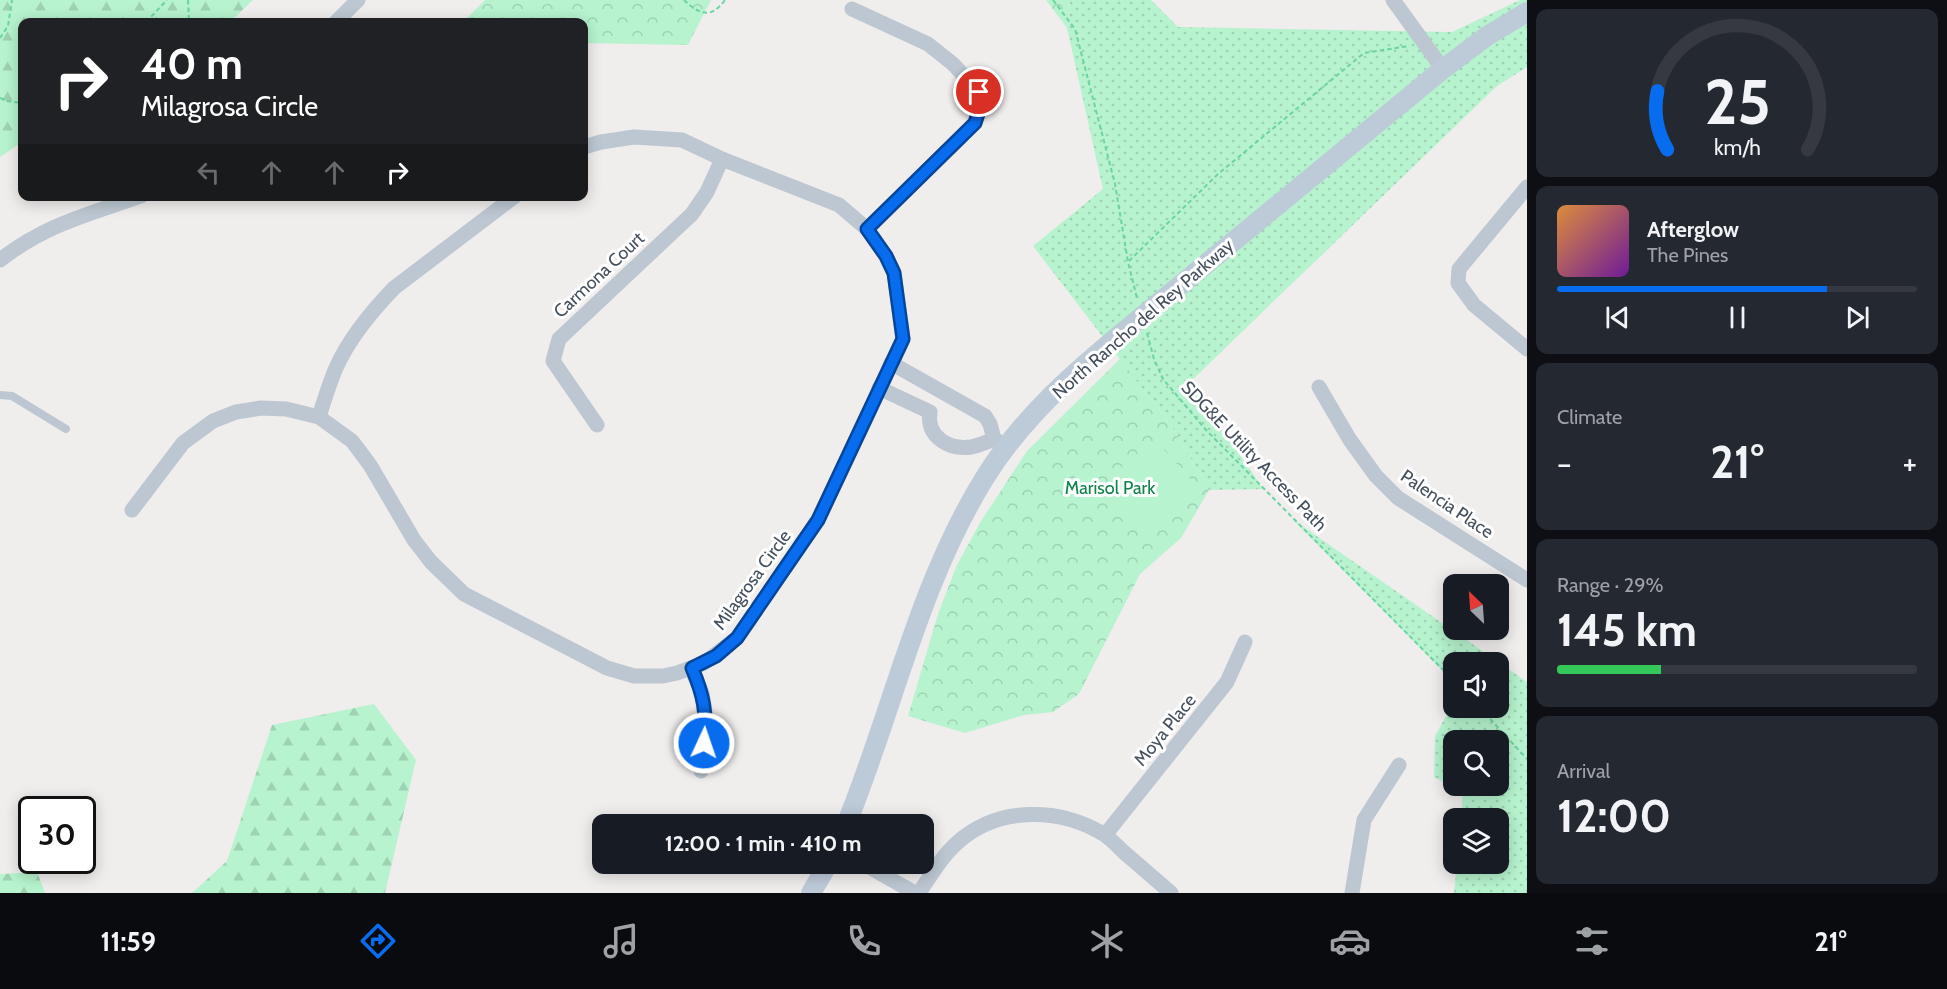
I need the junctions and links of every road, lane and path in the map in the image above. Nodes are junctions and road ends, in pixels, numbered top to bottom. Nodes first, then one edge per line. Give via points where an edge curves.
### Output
1 (12, 0) edge
2 (167, 0) edge
3 (188, 0) edge
4 (358, 0) edge
5 (684, 0) edge
6 (725, 0) edge
7 (1053, 0) edge
8 (1393, 0) edge
9 (852, 9) dead end
10 (1527, 12) edge
11 (150, 18) edge
12 (189, 18) edge
13 (340, 18) edge
14 (0, 38) edge
15 (1424, 44) junction
16 (1443, 69) junction
17 (0, 98) edge
18 (18, 103) edge
19 (588, 146) edge
20 (722, 159) junction
21 (1527, 187) edge
22 (126, 201) edge
23 (508, 201) edge
24 (867, 229) junction
25 (0, 260) edge
26 (1128, 262) junction
27 (1143, 316) junction
28 (1527, 349) edge
29 (891, 363) junction
30 (1319, 387) dead end
31 (879, 388) junction
32 (942, 390) junction
33 (0, 395) edge
34 (930, 412) junction
35 (319, 417) junction
36 (597, 425) dead end
37 (66, 429) dead end
38 (1001, 442) junction
39 (132, 510) dead end
40 (1527, 580) edge
41 (1245, 642) dead end
42 (692, 668) junction
43 (1443, 670) edge
44 (1489, 718) edge
45 (1527, 759) edge
46 (1399, 765) dead end
47 (701, 771) dead end
48 (851, 814) edge
49 (1105, 836) junction
50 (822, 874) edge
51 (882, 874) edge
52 (811, 893) edge
53 (917, 893) edge
54 (1171, 893) edge
55 (1352, 893) edge

1 - 14 path via 8,26
2 - 11 path
3 - 12 path
4 - 13 street
5 - 6 path via 695,11 706,14 719,9
7 - 26 path, SDG&E Utility Access Path via 1075,29 1115,184
8 - 15 street
9 - 24 street via 928,44 979,92 981,104 975,123
10 - 16 street, North Rancho del Rey Parkway via 1486,36
15 - 16 street
15 - 26 path via 1364,52 1218,174
16 - 27 street, North Rancho del Rey Parkway
17 - 18 path
19 - 20 street, Milagrosa Circle via 619,138 666,138 682,140
20 - 24 street, Milagrosa Circle via 839,205
20 - 36 street, Carmona Court via 708,192 692,214 559,339 553,361
21 - 28 street via 1459,269 1458,284 1474,305
22 - 25 street via 56,225
23 - 35 street via 394,288 380,303 336,368
24 - 29 street, Milagrosa Circle via 894,273 903,339
26 - 27 path, SDG&E Utility Access Path
27 - 38 street, North Rancho del Rey Parkway
27 - 43 path, SDG&E Utility Access Path via 1163,379 1176,395 1263,489
29 - 31 street, Milagrosa Circle
29 - 32 street
30 - 40 street, Palencia Place via 1350,440 1398,498
31 - 34 street
31 - 42 street, Milagrosa Circle via 818,520 742,633 716,656
32 - 34 street
32 - 38 street via 985,416
33 - 37 lane via 12,396
34 - 38 street via 931,430 951,446
35 - 39 street via 261,408 213,421 183,443
35 - 42 street, Milagrosa Circle via 352,441 414,540 465,594 626,675 663,676
38 - 48 street, North Rancho del Rey Parkway via 953,532 923,603
41 - 49 street, Moya Place via 1227,682
42 - 47 street via 702,693 706,719
44 - 45 path
46 - 55 street via 1364,820
49 - 53 street via 1052,815 1024,814 995,820 954,846
49 - 54 street
50 - 52 street
51 - 53 street

